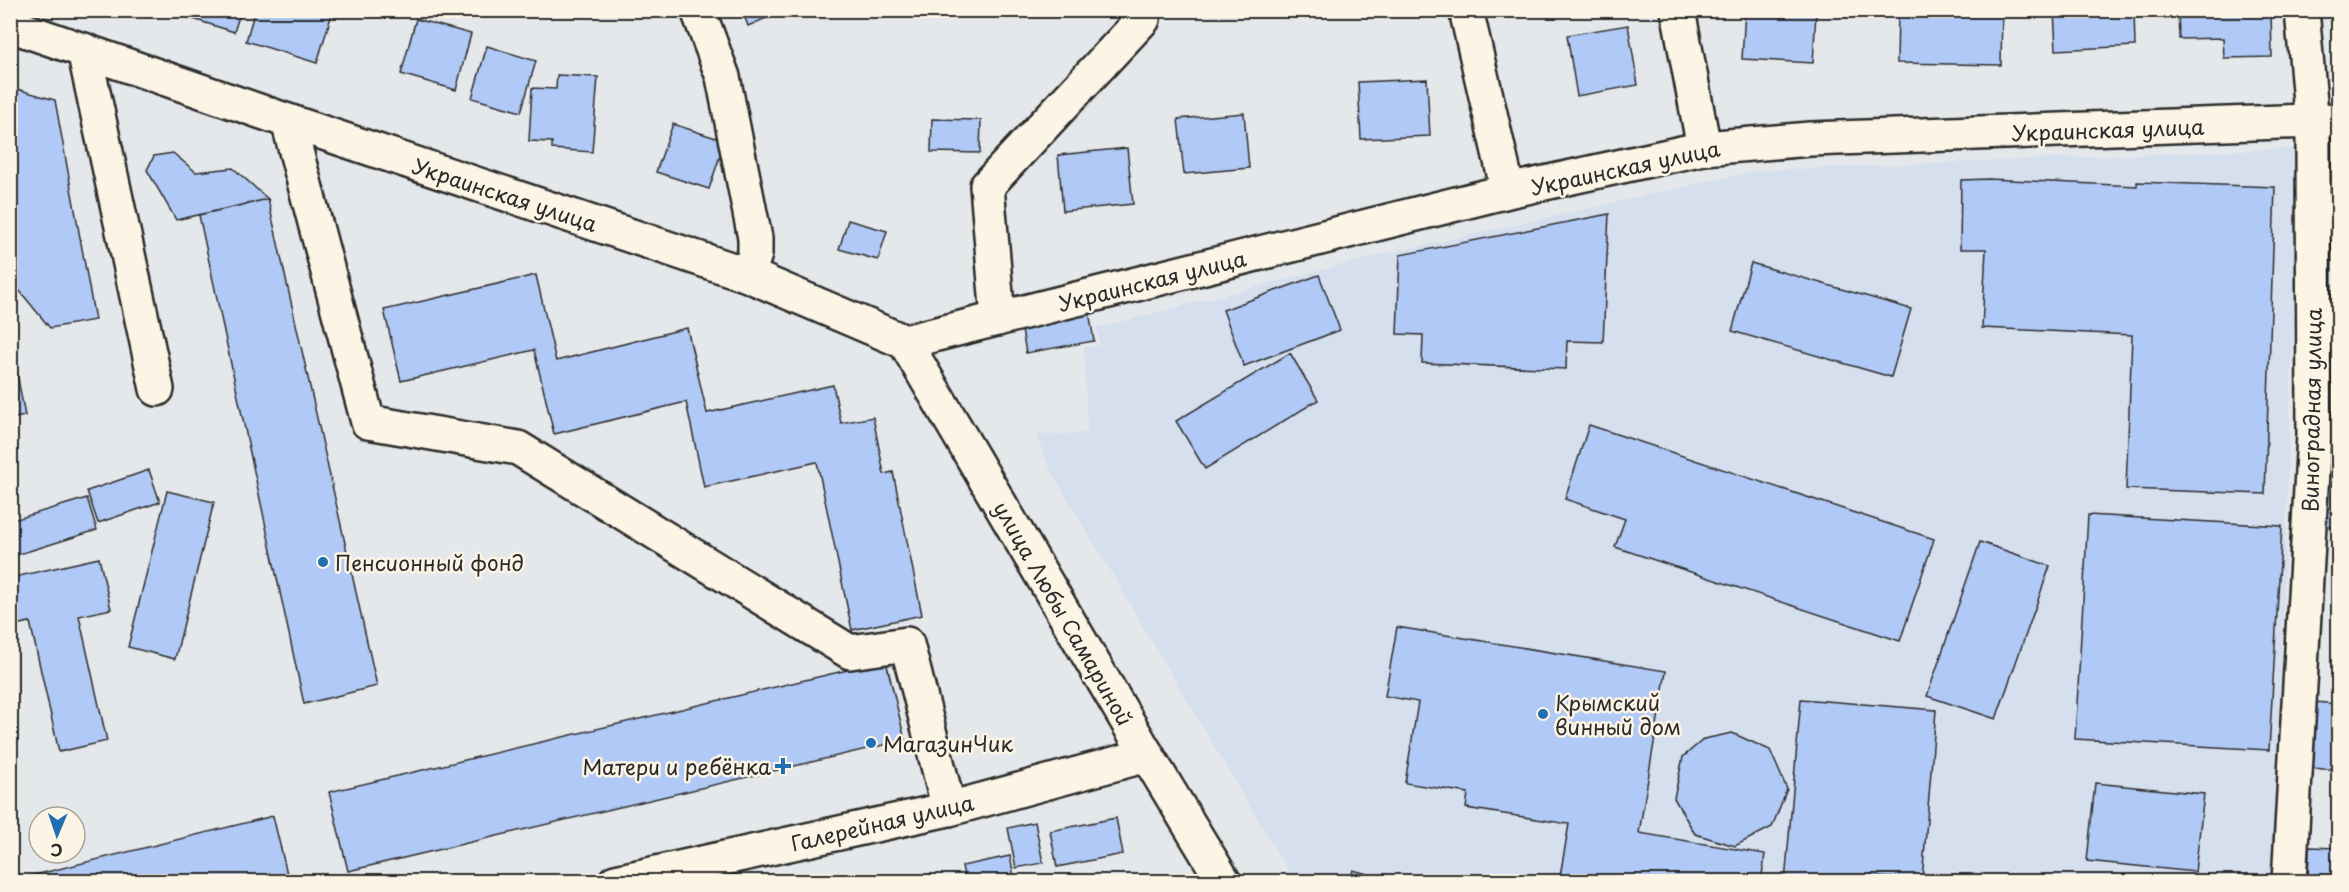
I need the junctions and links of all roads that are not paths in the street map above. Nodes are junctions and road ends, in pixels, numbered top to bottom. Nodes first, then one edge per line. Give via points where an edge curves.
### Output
1 (698, 10) edge
2 (1466, 10) edge
3 (1678, 10) edge
4 (2302, 10) edge
5 (1143, 19) dead end
6 (10, 25) edge
7 (84, 50) junction
8 (288, 121) junction
9 (2325, 121) edge
10 (1704, 148) junction
11 (1508, 191) junction
12 (748, 275) junction
13 (998, 319) junction
14 (905, 342) junction
15 (157, 389) dead end
16 (2326, 435) edge
17 (1147, 755) junction
18 (949, 809) junction
19 (615, 882) edge
20 (1224, 882) edge
21 (2289, 882) edge

1 - 12 street via 723,77 755,238
2 - 11 street
3 - 10 street
4 - 9 street, Виноградная улица
5 - 13 street via 987,186
6 - 7 street, Украинская улица
7 - 8 street, Украинская улица
7 - 15 street
8 - 12 street, Украинская улица
8 - 18 street via 368,422 518,448 849,652 907,644
9 - 10 street, Украинская улица via 1810,139
9 - 16 street, Виноградная улица
10 - 11 street, Украинская улица
11 - 13 street, Украинская улица
12 - 14 street, Украинская улица
13 - 14 street, Украинская улица
14 - 17 street, улица Любы Самариной
16 - 21 street, Виноградная улица
17 - 18 street, Галерейная улица
17 - 20 street, улица Любы Самариной
18 - 19 street, Галерейная улица

